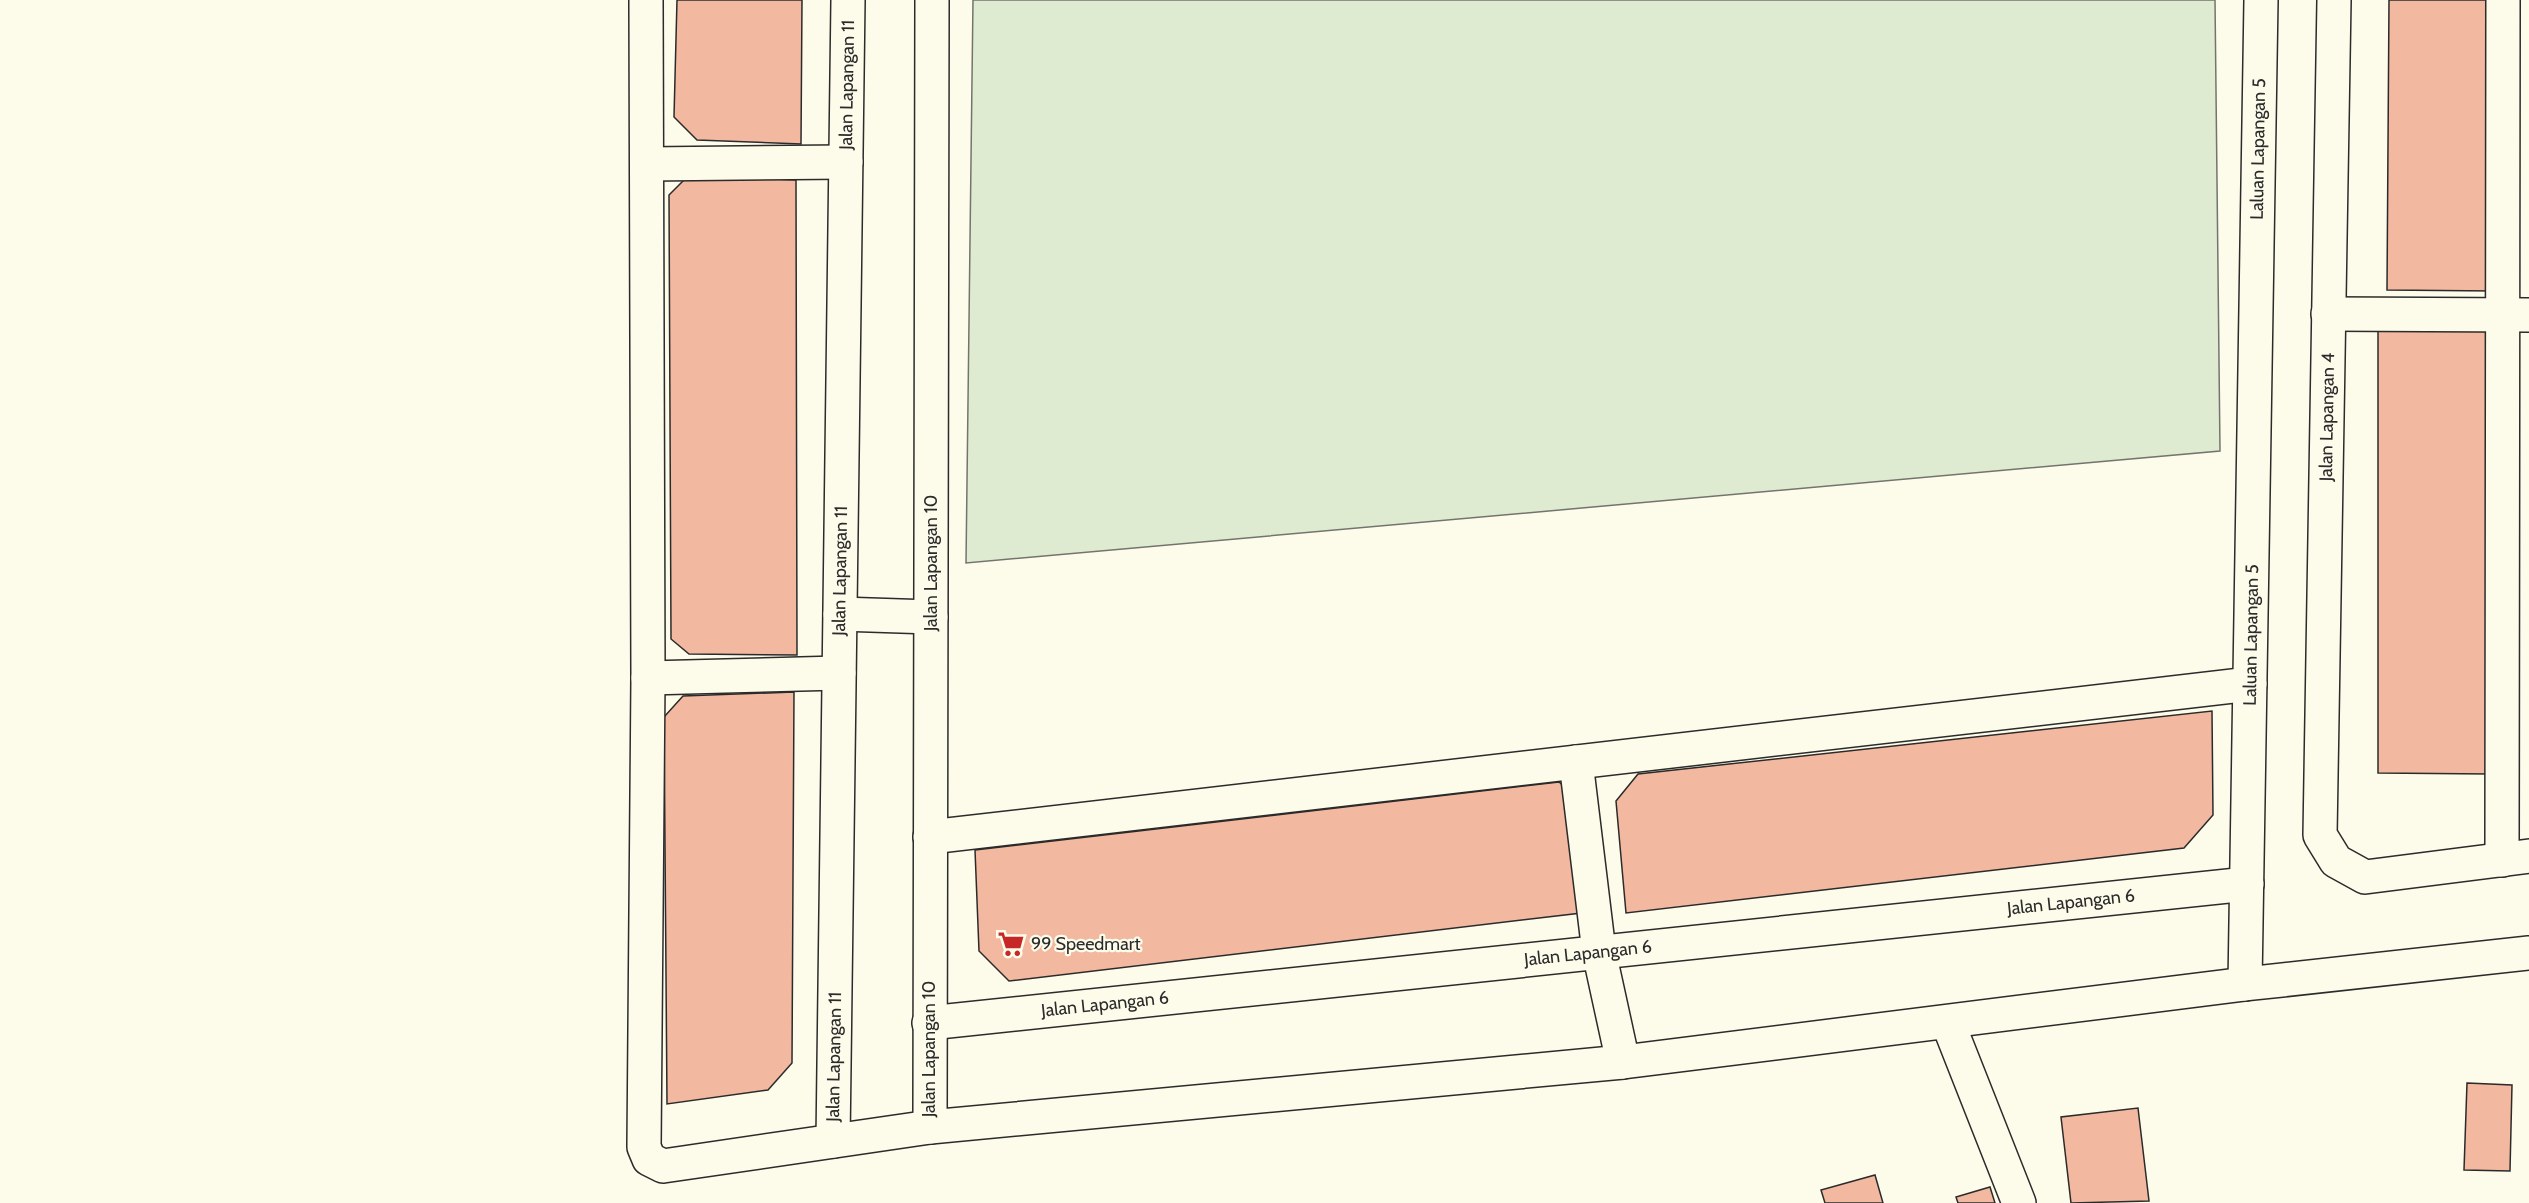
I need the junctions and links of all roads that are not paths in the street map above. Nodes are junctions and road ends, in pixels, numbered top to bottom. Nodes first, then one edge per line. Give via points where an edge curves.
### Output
1 (646, 0) edge
2 (848, 0) edge
3 (932, 0) edge
4 (2260, 0) edge
5 (2334, 0) edge
6 (2502, 0) edge
7 (846, 162) junction
8 (647, 164) junction
9 (2328, 314) junction
10 (2516, 315) edge
11 (840, 614) junction
12 (931, 617) junction
13 (839, 673) junction
14 (648, 678) junction
15 (2250, 684) junction
16 (1576, 762) junction
17 (930, 837) junction
18 (2516, 858) edge
19 (2247, 884) junction
20 (1599, 952) junction
21 (2529, 953) edge
22 (2246, 984) junction
23 (929, 1023) junction
24 (1948, 1023) junction
25 (1623, 1062) junction
26 (930, 1127) junction
27 (833, 1141) junction
28 (2019, 1203) edge

1 - 8 street
2 - 7 street, Jalan Lapangan 11
3 - 12 street, Jalan Lapangan 10
4 - 15 street, Laluan Lapangan 5
5 - 9 street, Jalan Lapangan 4
6 - 10 street
7 - 8 street
7 - 11 street, Jalan Lapangan 11
8 - 14 street
9 - 10 street
9 - 18 street, Jalan Lapangan 4 via 2320,835 2336,861 2365,877
10 - 18 street
11 - 12 street
11 - 13 street, Jalan Lapangan 11
12 - 17 street, Jalan Lapangan 10
13 - 14 street
13 - 27 street, Jalan Lapangan 11
14 - 27 street via 644,1147 649,1159 663,1166
15 - 16 street
15 - 19 street, Laluan Lapangan 5
16 - 17 street
16 - 20 street
17 - 23 street, Jalan Lapangan 10
19 - 20 street, Jalan Lapangan 6
19 - 22 street, Laluan Lapangan 5
20 - 23 street, Jalan Lapangan 6
20 - 25 street
21 - 22 street
22 - 24 street
23 - 26 street, Jalan Lapangan 10
24 - 25 street
24 - 28 street
25 - 26 street
26 - 27 street

